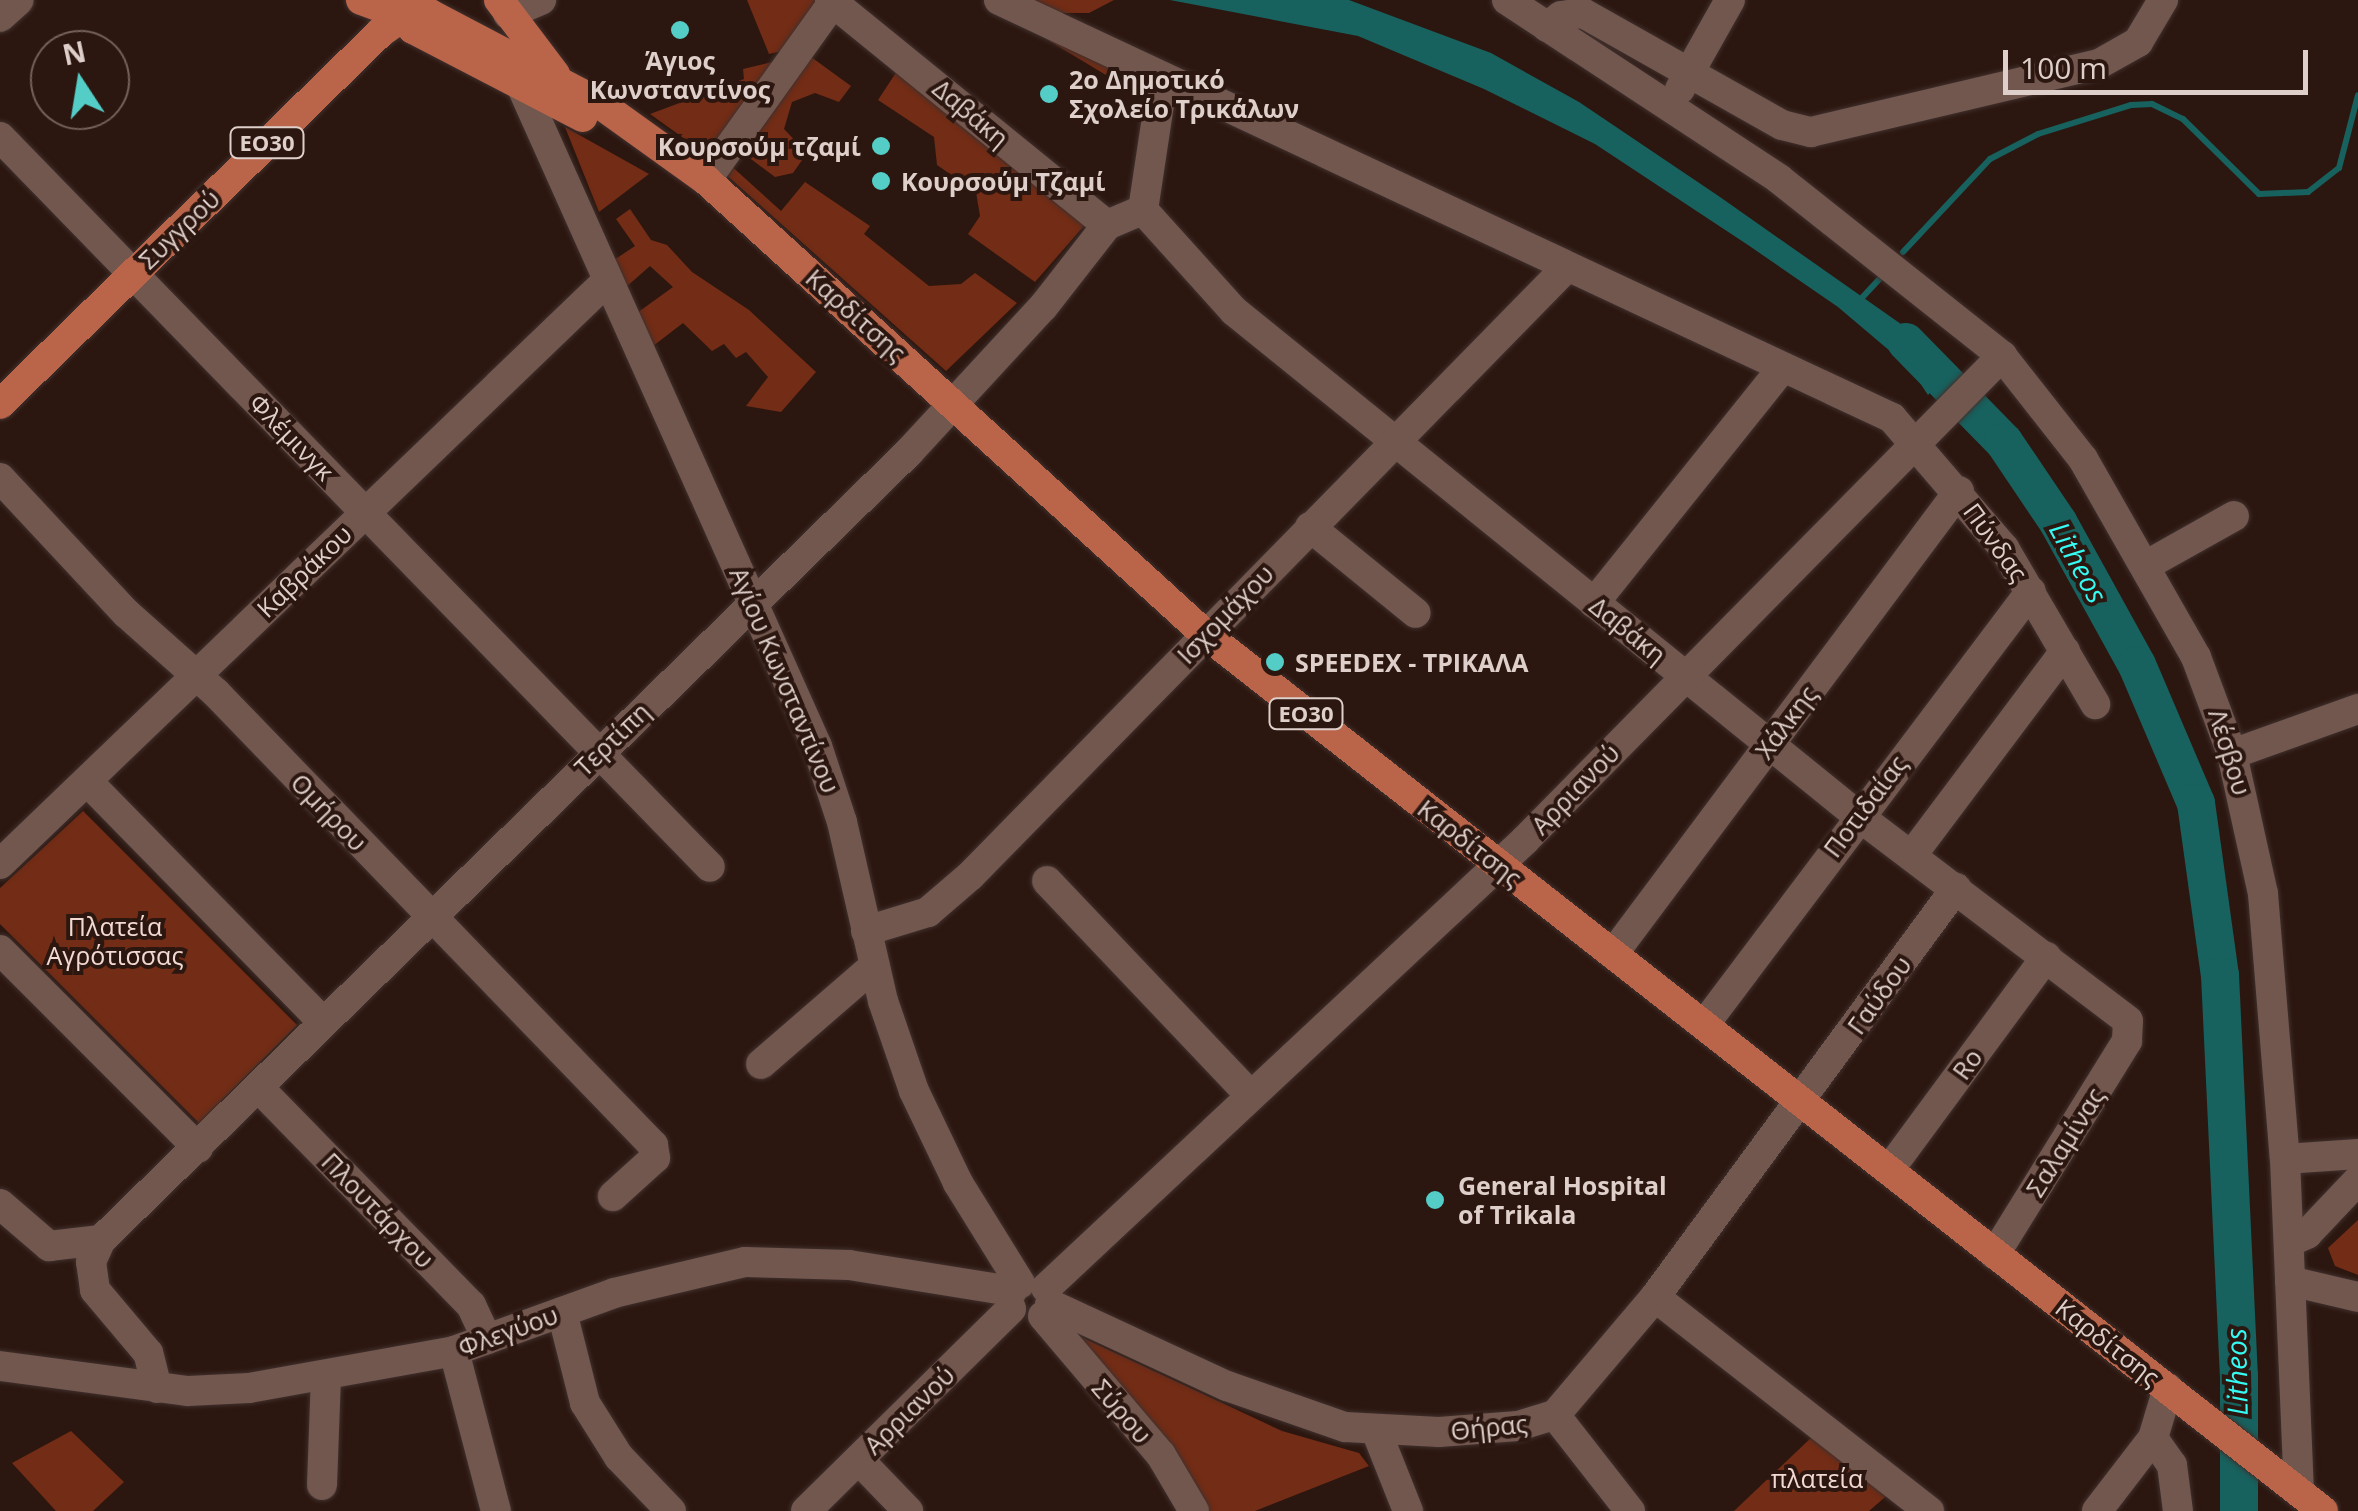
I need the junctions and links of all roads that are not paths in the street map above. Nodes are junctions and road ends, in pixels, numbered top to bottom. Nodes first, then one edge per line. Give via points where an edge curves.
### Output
1 (19, 0) edge
2 (361, 0) edge
3 (540, 0) edge
4 (999, 0) edge
5 (1730, 0) edge
6 (2163, 0) edge
7 (833, 1) edge
8 (1502, 1) edge
9 (411, 5) edge
10 (503, 7) edge
11 (0, 17) edge
12 (1547, 28) junction
13 (1686, 71) junction
14 (1158, 75) junction
15 (564, 84) junction
16 (520, 85) junction
17 (1677, 107) junction
18 (0, 137) edge
19 (646, 140) junction
20 (706, 180) junction
21 (1143, 210) junction
22 (1107, 226) junction
23 (1566, 267) junction
24 (133, 274) junction
25 (608, 280) junction
26 (1999, 359) junction
27 (1783, 367) junction
28 (0, 404) edge
29 (954, 404) junction
30 (1926, 431) junction
31 (1396, 443) junction
32 (0, 478) edge
33 (1959, 491) junction
34 (366, 512) junction
35 (2234, 516) dead end
36 (1310, 527) junction
37 (2145, 566) junction
38 (2031, 591) junction
39 (754, 601) junction
40 (1594, 603) junction
41 (1416, 613) dead end
42 (1205, 634) junction
43 (2065, 651) junction
44 (194, 676) junction
45 (1684, 676) junction
46 (2095, 704) dead end
47 (2358, 709) edge
48 (1769, 745) junction
49 (598, 752) junction
50 (2232, 754) junction
51 (87, 780) junction
52 (1856, 815) junction
53 (6, 845) edge
54 (1912, 855) junction
55 (1497, 865) junction
56 (710, 867) dead end
57 (1048, 882) dead end
58 (1956, 888) junction
59 (431, 918) junction
60 (866, 931) junction
61 (0, 950) edge
62 (1613, 954) junction
63 (2046, 957) junction
64 (874, 966) junction
65 (323, 1022) junction
66 (1704, 1025) junction
67 (2132, 1028) joint
68 (761, 1064) dead end
69 (258, 1087) junction
70 (1250, 1094) junction
71 (1802, 1102) junction
72 (198, 1148) junction
73 (2358, 1154) edge
74 (2285, 1159) junction
75 (1888, 1170) junction
76 (2358, 1180) edge
77 (613, 1196) dead end
78 (0, 1204) edge
79 (101, 1240) junction
80 (2289, 1242) junction
81 (1996, 1254) junction
82 (2290, 1281) junction
83 (1655, 1297) junction
84 (2358, 1297) edge
85 (1030, 1298) junction
86 (562, 1312) junction
87 (488, 1339) junction
88 (454, 1351) junction
89 (0, 1366) edge
90 (326, 1376) junction
91 (157, 1388) junction
92 (2168, 1388) junction
93 (1555, 1415) junction
94 (1377, 1432) junction
95 (2152, 1438) junction
96 (859, 1460) junction
97 (322, 1486) dead end
98 (2294, 1493) edge
99 (496, 1511) edge
100 (670, 1511) edge
101 (806, 1511) edge
102 (908, 1511) edge
103 (1194, 1511) edge
104 (1408, 1511) edge
105 (1630, 1511) edge
106 (1929, 1511) edge
107 (2097, 1511) edge
108 (2178, 1511) edge
109 (2324, 1511) edge

1 - 11 street
2 - 9 main road, ΕΟ30
3 - 10 street
4 - 14 street, Πύνδας
5 - 13 street
6 - 13 street via 2138,42 2109,60 1827,131 1782,125
7 - 20 street
7 - 22 street, Δαβάκη
8 - 12 street, Λέσβου
9 - 15 main road, ΕΟ30
9 - 16 main road, ΕΟ30 via 416,31
9 - 24 main road, Συγγρού / ΕΟ30
10 - 15 main road
12 - 13 street via 1583,12
12 - 17 street, Λέσβου
13 - 17 street
14 - 21 street
14 - 23 street, Πύνδας
15 - 19 main road, ΕΟ30
16 - 19 main road, ΕΟ30 via 622,136
16 - 25 street, Αγίου Κωνσταντίνου
17 - 26 street, Λέσβου via 1780,179
18 - 24 street, Φλέμινγκ
19 - 20 main road, Καρδίτσης / ΕΟ30
20 - 29 main road, Καρδίτσης / ΕΟ30
21 - 22 street, Τερτίπη
21 - 31 street, Δαβάκη via 1234,310
22 - 29 street, Τερτίπη
23 - 27 street, Πύνδας
23 - 31 street, Ισχομάχου
24 - 28 main road, Συγγρού / ΕΟ30
24 - 34 street, Φλέμινγκ
25 - 34 street, Καβράκου
25 - 39 street, Αγίου Κωνσταντίνου
26 - 30 street, Αρριανού
26 - 37 street, Λέσβου via 2082,459
27 - 30 street, Πύνδας
27 - 40 street
29 - 39 street, Τερτίπη
29 - 42 main road, Καρδίτσης / ΕΟ30
30 - 33 street, Πύνδας
30 - 45 street, Αρριανού
31 - 36 street, Ισχομάχου
31 - 40 street, Δαβάκη
32 - 44 street, Ομήρου
33 - 38 street, Πύνδας
33 - 48 street, Χάλκης
34 - 44 street, Καβράκου
34 - 49 street, Φλέμινγκ
35 - 37 street
36 - 41 street
36 - 42 street, Ισχομάχου
37 - 50 street, Λέσβου via 2202,668
38 - 43 street, Πύνδας
38 - 52 street, Ποτιδαίας
39 - 49 street, Τερτίπη
39 - 60 street, Αγίου Κωνσταντίνου via 832,789
40 - 45 street, Δαβάκη
42 - 55 main road, Καρδίτσης / ΕΟ30
42 - 60 street, Ισχομάχου via 940,904
43 - 46 street, Πύνδας
43 - 54 street
44 - 51 street, Καβράκου
44 - 59 street, Ομήρου
45 - 48 street, Δαβάκη
45 - 55 street, Αρριανού
47 - 50 street
48 - 52 street, Δαβάκη
48 - 62 street, Χάλκης
49 - 56 street, Φλέμινγκ
49 - 59 street, Τερτίπη
50 - 74 street, Λέσβου via 2260,870
51 - 53 street, Καβράκου
51 - 65 street
52 - 54 street, Δαβάκη
52 - 66 street, Ποτιδαίας
54 - 58 street, Δαβάκη
55 - 62 main road, Καρδίτσης / ΕΟ30
55 - 70 street, Αρριανού
57 - 70 street
58 - 63 street, Δαβάκη
58 - 71 street, Γαύδου
59 - 65 street, Τερτίπη
59 - 77 street, Ομήρου via 656,1150 656,1158
60 - 64 street, Αγίου Κωνσταντίνου
61 - 72 street
62 - 66 main road, Καρδίτσης / ΕΟ30
63 - 67 street, Δαβάκη
63 - 75 street, Ro
64 - 68 street
64 - 85 street, Αγίου Κωνσταντίνου via 928,1123
65 - 69 street, Τερτίπη
66 - 71 main road, Καρδίτσης / ΕΟ30
67 - 81 street, Σαλαμίνας
69 - 72 street, Τερτίπη
69 - 87 street, Πλουτάρχου via 470,1304
70 - 85 street, Αρριανού
71 - 75 main road, Καρδίτσης / ΕΟ30
71 - 83 street, Θήρας
72 - 79 street, Τερτίπη
73 - 74 street
74 - 80 street, Λέσβου
75 - 81 main road, Καρδίτσης / ΕΟ30
76 - 80 street via 2307,1234
78 - 79 street via 49,1246
79 - 91 street via 91,1262 95,1290 148,1354
80 - 82 street, Λέσβου
81 - 92 main road, Καρδίτσης / ΕΟ30
82 - 84 street
82 - 98 street, Λέσβου
83 - 93 street, Θήρας
83 - 106 street
85 - 86 street, Φλεγύου via 850,1265 745,1262 659,1279
85 - 94 street, Θήρας via 1287,1411
85 - 96 street, Αρριανού
85 - 103 street, Σύρου via 1161,1455
86 - 87 street, Φλεγύου
86 - 100 street via 585,1403 619,1457
87 - 88 street, Φλεγύου
88 - 90 street, Φλεγύου
88 - 99 street
89 - 91 street, Φλεγύου
90 - 91 street, Φλεγύου via 218,1391
90 - 97 street
92 - 95 street
92 - 98 main road, Καρδίτσης / ΕΟ30
93 - 94 street, Θήρας via 1493,1429
93 - 105 street
94 - 104 street
95 - 107 street
95 - 108 street via 2172,1465
96 - 101 street, Αρριανού
96 - 102 street
98 - 109 main road, Καρδίτσης / ΕΟ30

